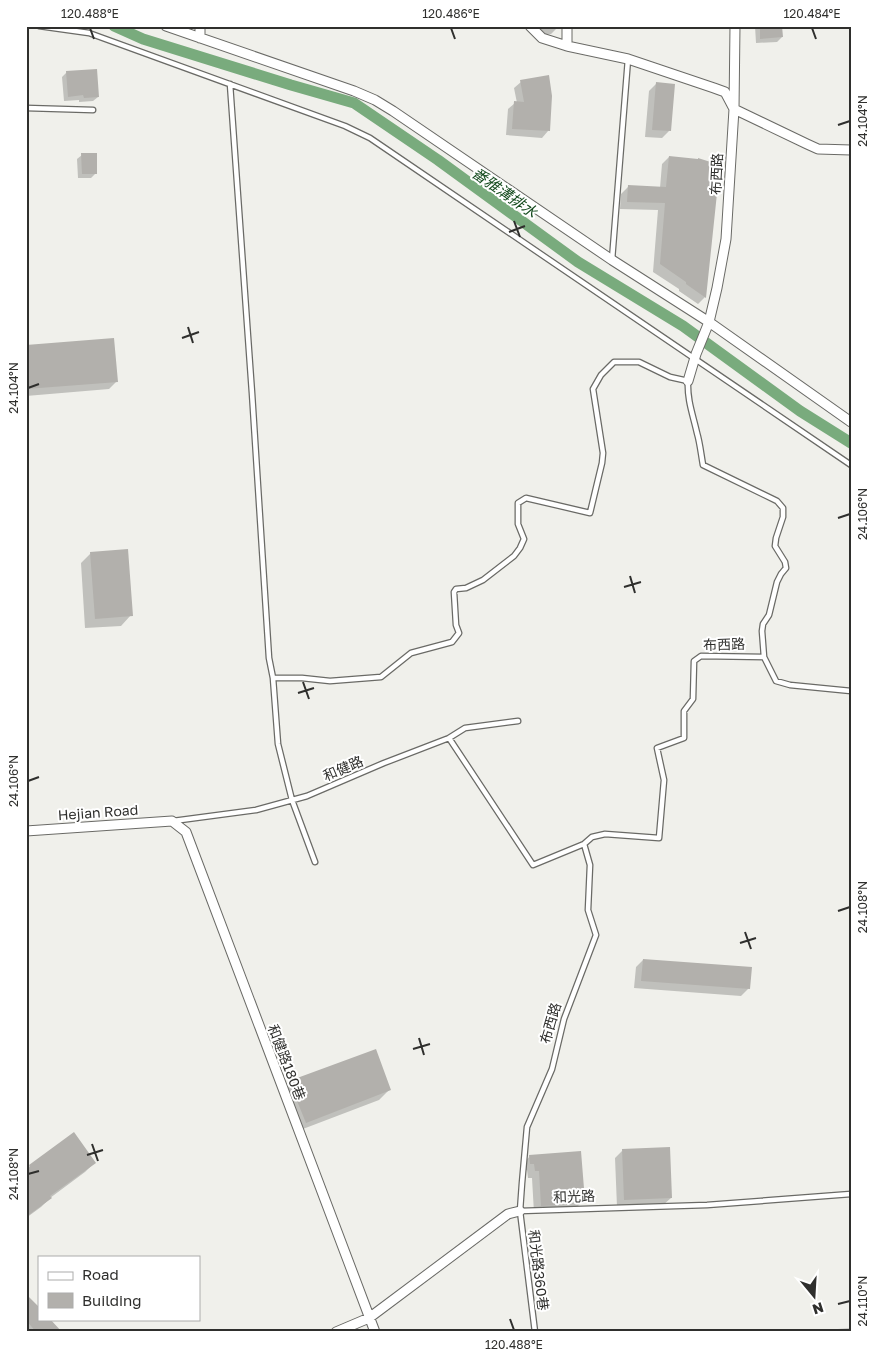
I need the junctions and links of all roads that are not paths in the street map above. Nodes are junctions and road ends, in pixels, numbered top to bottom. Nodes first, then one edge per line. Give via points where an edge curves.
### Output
1 (39, 26) edge
2 (166, 26) edge
3 (200, 26) edge
4 (530, 26) edge
5 (567, 26) edge
6 (735, 26) edge
7 (200, 38) junction
8 (567, 46) junction
9 (628, 59) junction
10 (230, 84) junction
11 (26, 108) edge
12 (734, 109) junction
13 (93, 110) dead end
14 (851, 150) edge
15 (612, 260) junction
16 (707, 326) junction
17 (696, 357) junction
18 (688, 381) junction
19 (851, 422) edge
20 (851, 465) edge
21 (764, 657) junction
22 (273, 678) junction
23 (851, 691) edge
24 (518, 721) dead end
25 (449, 738) junction
26 (292, 800) junction
27 (172, 821) junction
28 (26, 831) edge
29 (584, 844) junction
30 (315, 862) dead end
31 (851, 1194) edge
32 (520, 1211) junction
33 (369, 1318) junction
34 (336, 1332) edge
35 (375, 1332) edge
36 (535, 1332) edge

1 - 10 lane via 89,33
2 - 7 street
3 - 7 street
4 - 8 street via 542,38
5 - 8 street
6 - 12 street, 布西路
7 - 15 street via 375,100
8 - 9 street
9 - 12 street via 724,92
9 - 15 lane
10 - 17 lane via 370,138
10 - 22 lane via 269,658
11 - 13 lane
12 - 14 street via 818,149
12 - 16 street, 布西路 via 726,239
15 - 16 street
16 - 17 street, 布西路
16 - 19 street
17 - 18 street, 布西路
17 - 20 lane
18 - 21 lane, 布西路 via 690,411 703,465 777,501 783,508 775,546 786,568 777,582 769,615 763,624
18 - 22 lane via 670,377 639,362 614,362 600,375 593,389 603,453 590,513 526,498 518,503 518,524 524,539 520,548 483,580 456,589 456,626 459,633 452,642 411,653 381,677 330,681
21 - 23 lane, 布西路 via 776,681
21 - 29 lane, 布西路 via 700,656 694,662 693,699 684,711 684,738 657,748 664,780 659,838 606,834 592,837
22 - 26 lane via 278,744
24 - 25 lane, 和健路 via 465,728
25 - 26 lane, 和健路
25 - 29 lane, 布西路 via 533,865
26 - 27 lane, 和健路 via 256,810
26 - 30 lane
27 - 28 street, Hejian Road
27 - 33 street, 和健路180巷 via 186,832
29 - 32 lane, 布西路 via 590,865 588,910 596,935 564,1018 552,1069 527,1128
31 - 32 lane, 和光路 via 707,1205
32 - 33 street, 和光路 via 508,1214
32 - 36 lane, 和光路360巷
33 - 34 street, 和光路
33 - 35 street, 和健路180巷

